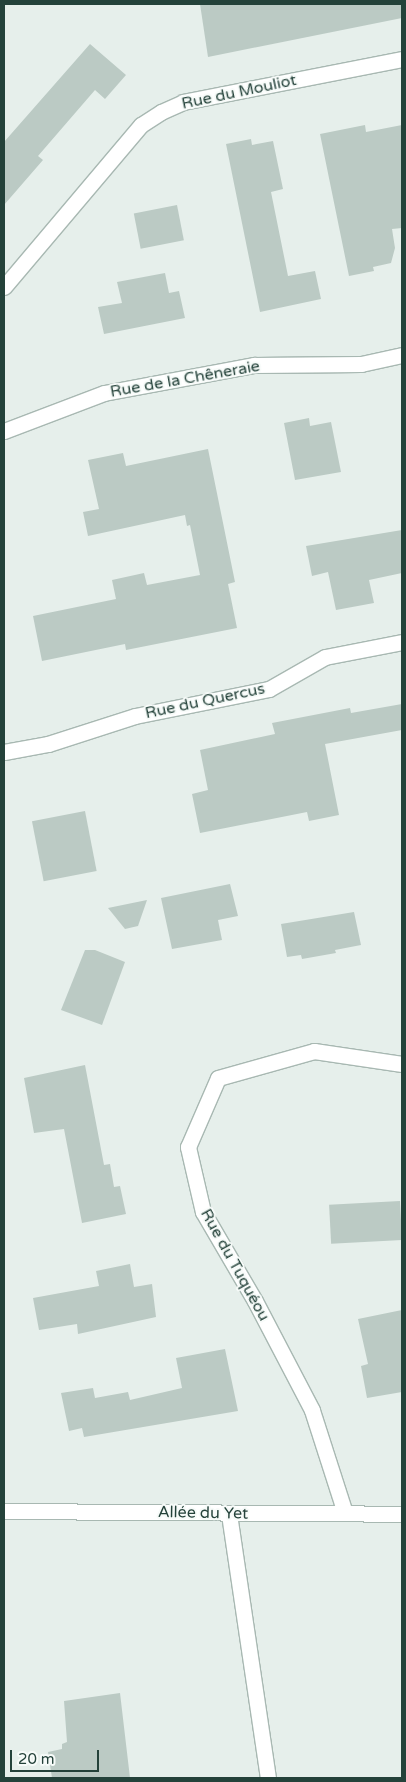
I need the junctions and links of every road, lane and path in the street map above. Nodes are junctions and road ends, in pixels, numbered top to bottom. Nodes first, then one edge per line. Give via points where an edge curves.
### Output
1 (402, 58) edge
2 (4, 287) edge
3 (402, 355) edge
4 (4, 431) edge
5 (402, 642) edge
6 (4, 752) edge
7 (402, 1064) edge
8 (4, 1511) edge
9 (345, 1513) junction
10 (229, 1514) junction
11 (402, 1514) edge
12 (268, 1778) edge

1 - 2 street, Rue du Mouliot via 183,102 161,112 141,125
3 - 4 street, Rue de la Chêneraie via 361,364 254,365 104,393
5 - 6 street, Rue du Quercus via 325,657 269,689 135,716 48,744
7 - 9 street, Rue du Tuquéou via 314,1050 218,1078 188,1147 203,1212 312,1410
8 - 10 street, Allée du Yet
9 - 10 street, Allée du Yet
9 - 11 street, Allée du Yet
10 - 12 street

